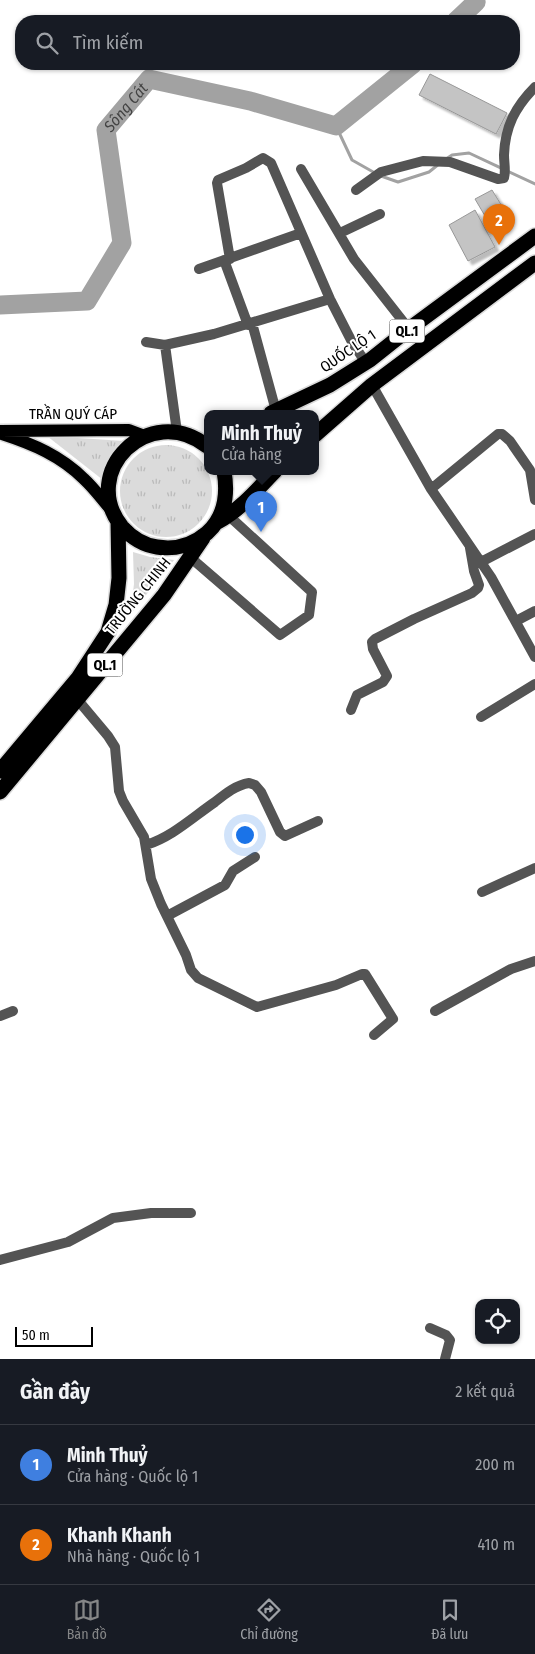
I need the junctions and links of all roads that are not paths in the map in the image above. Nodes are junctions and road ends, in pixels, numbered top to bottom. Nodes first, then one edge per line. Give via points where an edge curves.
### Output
1 (535, 88) edge
2 (300, 169) dead end
3 (356, 190) dead end
4 (380, 214) dead end
5 (300, 233) junction
6 (340, 233) junction
7 (535, 236) edge
8 (227, 260) junction
9 (535, 263) edge
10 (199, 269) dead end
11 (330, 299) junction
12 (250, 324) junction
13 (409, 329) junction
14 (146, 342) dead end
15 (164, 344) junction
16 (366, 363) junction
17 (372, 385) junction
18 (273, 410) edge
19 (278, 410) edge
20 (204, 430) edge
21 (0, 432) edge
22 (319, 432) edge
23 (182, 433) junction
24 (145, 436) junction
25 (204, 444) edge
26 (225, 475) edge
27 (271, 475) edge
28 (431, 489) junction
29 (535, 500) edge
30 (116, 517) junction
31 (222, 519) junction
32 (535, 534) edge
33 (205, 535) junction
34 (470, 546) junction
35 (191, 558) junction
36 (481, 562) junction
37 (535, 611) edge
38 (516, 621) junction
39 (535, 657) edge
40 (535, 684) edge
41 (77, 699) junction
42 (351, 710) dead end
43 (481, 717) dead end
44 (0, 771) edge
45 (0, 792) edge
46 (318, 821) dead end
47 (146, 844) junction
48 (255, 857) dead end
49 (535, 868) edge
50 (482, 892) dead end
51 (167, 916) junction
52 (535, 960) edge
53 (14, 1011) dead end
54 (435, 1011) dead end
55 (0, 1016) edge
56 (374, 1035) dead end
57 (191, 1212) dead end
58 (0, 1260) edge
59 (430, 1328) dead end
60 (445, 1359) edge

1 - 3 street via 522,100 509,124 504,178 498,179 450,162 414,162 381,172
2 - 6 street
4 - 6 street
5 - 8 street
5 - 8 street via 271,163 263,158 218,180
5 - 11 street
6 - 13 street via 354,259
7 - 13 highway, QUỐC LỘ 1 / QL.1
8 - 10 street
8 - 12 street
9 - 17 highway, QL.1
11 - 12 street
11 - 16 street
12 - 15 street
12 - 18 street
13 - 16 highway, QUỐC LỘ 1 / QL.1
14 - 15 street
15 - 23 street
16 - 19 highway, QUỐC LỘ 1 / QL.1
17 - 22 highway, QL.1
17 - 28 street
20 - 23 highway, QL.1
21 - 24 main road, TRẦN QUÝ CÁP via 129,430
21 - 30 main road, TRẦN QUÝ CÁP via 56,457 84,479
23 - 24 highway, QL.1 via 161,432
23 - 25 highway
24 - 30 highway, QL.1 via 126,449 113,468 109,490
26 - 31 highway, QL.1 via 226,498
27 - 31 highway, QL.1 via 244,503
28 - 29 street via 502,434 530,470
28 - 34 street
30 - 33 highway, QL.1 via 133,538 153,547 186,545
30 - 44 highway, TRƯỜNG CHINH / QL.1 via 119,578 108,632 78,678
31 - 33 highway, QL.1
31 - 35 street via 312,592 309,615 280,635
32 - 36 street
33 - 35 highway, TRƯỜNG CHINH / QL.1
34 - 36 street
34 - 42 street via 478,588 375,639 373,649 387,676 383,682 357,695
35 - 41 highway, TRƯỜNG CHINH / QL.1 via 164,596
36 - 38 street
37 - 38 street
38 - 39 street
40 - 43 street
41 - 45 highway, TRƯỜNG CHINH / QL.1
41 - 47 street via 115,747 119,791
46 - 47 street via 286,836 280,832 258,787 249,783 220,797 160,840
47 - 51 street via 151,879
48 - 51 street via 233,871 225,885
49 - 50 street
51 - 56 street via 194,974 254,1007 365,974 393,1019
52 - 54 street via 511,969
53 - 55 street
57 - 58 street via 113,1218 68,1242
59 - 60 street via 450,1340

